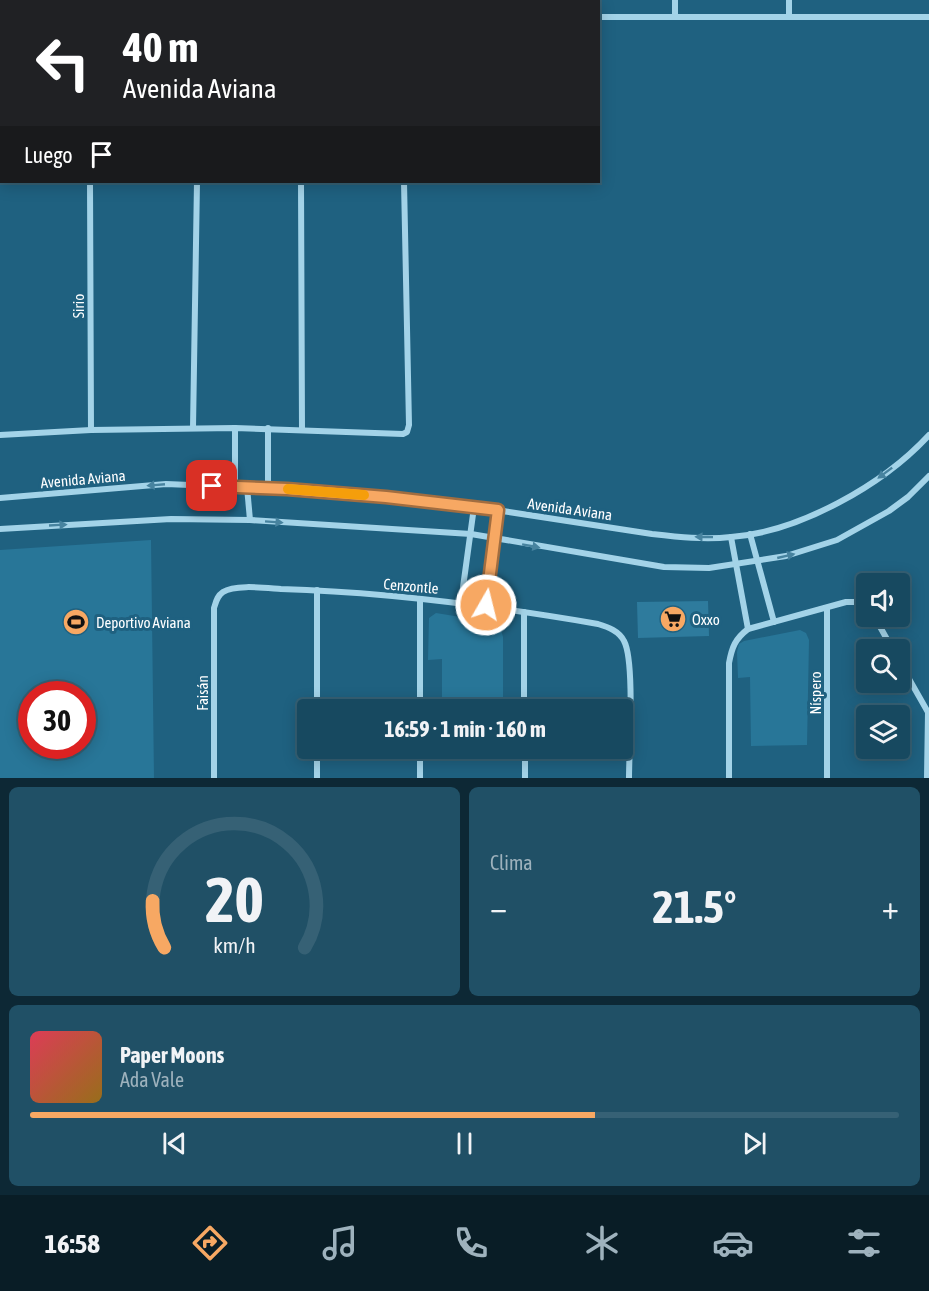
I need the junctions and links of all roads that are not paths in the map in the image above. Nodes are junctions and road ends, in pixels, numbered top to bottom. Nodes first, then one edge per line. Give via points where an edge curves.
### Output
1 (675, 0) edge
2 (789, 0) edge
3 (600, 17) edge
4 (675, 17) junction
5 (789, 17) junction
6 (929, 17) edge
7 (90, 183) edge
8 (197, 183) edge
9 (302, 183) edge
10 (404, 183) edge
11 (193, 428) junction
12 (235, 428) junction
13 (268, 428) junction
14 (302, 429) junction
15 (90, 430) junction
16 (0, 435) edge
17 (929, 435) edge
18 (929, 476) edge
19 (235, 487) junction
20 (247, 487) junction
21 (268, 488) junction
22 (0, 498) edge
23 (474, 507) junction
24 (498, 510) junction
25 (250, 520) junction
26 (0, 529) edge
27 (471, 534) junction
28 (750, 534) junction
29 (731, 537) junction
30 (495, 538) junction
31 (757, 561) junction
32 (736, 565) junction
33 (318, 590) junction
34 (420, 599) junction
35 (461, 602) junction
36 (856, 602) edge
37 (486, 605) junction
38 (214, 608) joint
39 (827, 608) junction
40 (524, 612) junction
41 (774, 622) junction
42 (748, 629) junction
43 (910, 681) edge
44 (317, 699) edge
45 (420, 699) edge
46 (524, 699) edge
47 (928, 714) edge
48 (317, 759) edge
49 (420, 759) edge
50 (525, 759) edge
51 (214, 778) edge
52 (317, 778) edge
53 (420, 778) edge
54 (525, 778) edge
55 (629, 778) edge
56 (729, 778) edge
57 (827, 778) edge
58 (927, 778) edge

1 - 4 street
2 - 5 street
3 - 4 street
4 - 5 street
5 - 6 street
7 - 15 street, Sirio
8 - 11 street
9 - 14 street
10 - 14 street via 407,432
11 - 12 street
11 - 15 street
12 - 13 street
12 - 19 street
13 - 14 street
13 - 21 street
15 - 16 street
17 -> 28 street, Avenida Aviana via 915,451 872,483 837,503 805,518
31 -> 18 street via 837,540 888,511
19 - 20 street, Avenida Aviana
19 -> 22 street, Avenida Aviana via 166,484
20 - 21 street, Avenida Aviana
20 - 25 street
21 - 23 street, Avenida Aviana
23 - 24 street, Avenida Aviana
23 - 27 street
29 -> 24 street, Avenida Aviana via 677,537
24 - 30 street
26 -> 25 street via 171,519
25 -> 27 street
27 - 30 street
27 - 35 street
28 - 29 street, Avenida Aviana
28 - 31 street
29 - 32 street
30 -> 32 street via 664,567
30 - 37 street
31 - 32 street
31 - 41 street
32 - 42 street
33 - 34 street, Cenzontle
33 - 38 street, Cenzontle via 230,590 222,593
33 - 44 street
34 - 35 street, Cenzontle
34 - 45 street
35 - 37 street, Cenzontle
36 - 39 street
37 - 40 street, Cenzontle
38 - 51 street, Faisán
39 - 41 street
39 - 57 street, Níspero
40 - 46 street
40 - 55 street, Cenzontle via 598,624 617,632 624,640 629,660
41 - 42 street
42 - 56 street via 733,644 729,663
43 - 47 street
47 - 58 street
48 - 52 street
49 - 53 street
50 - 54 street

